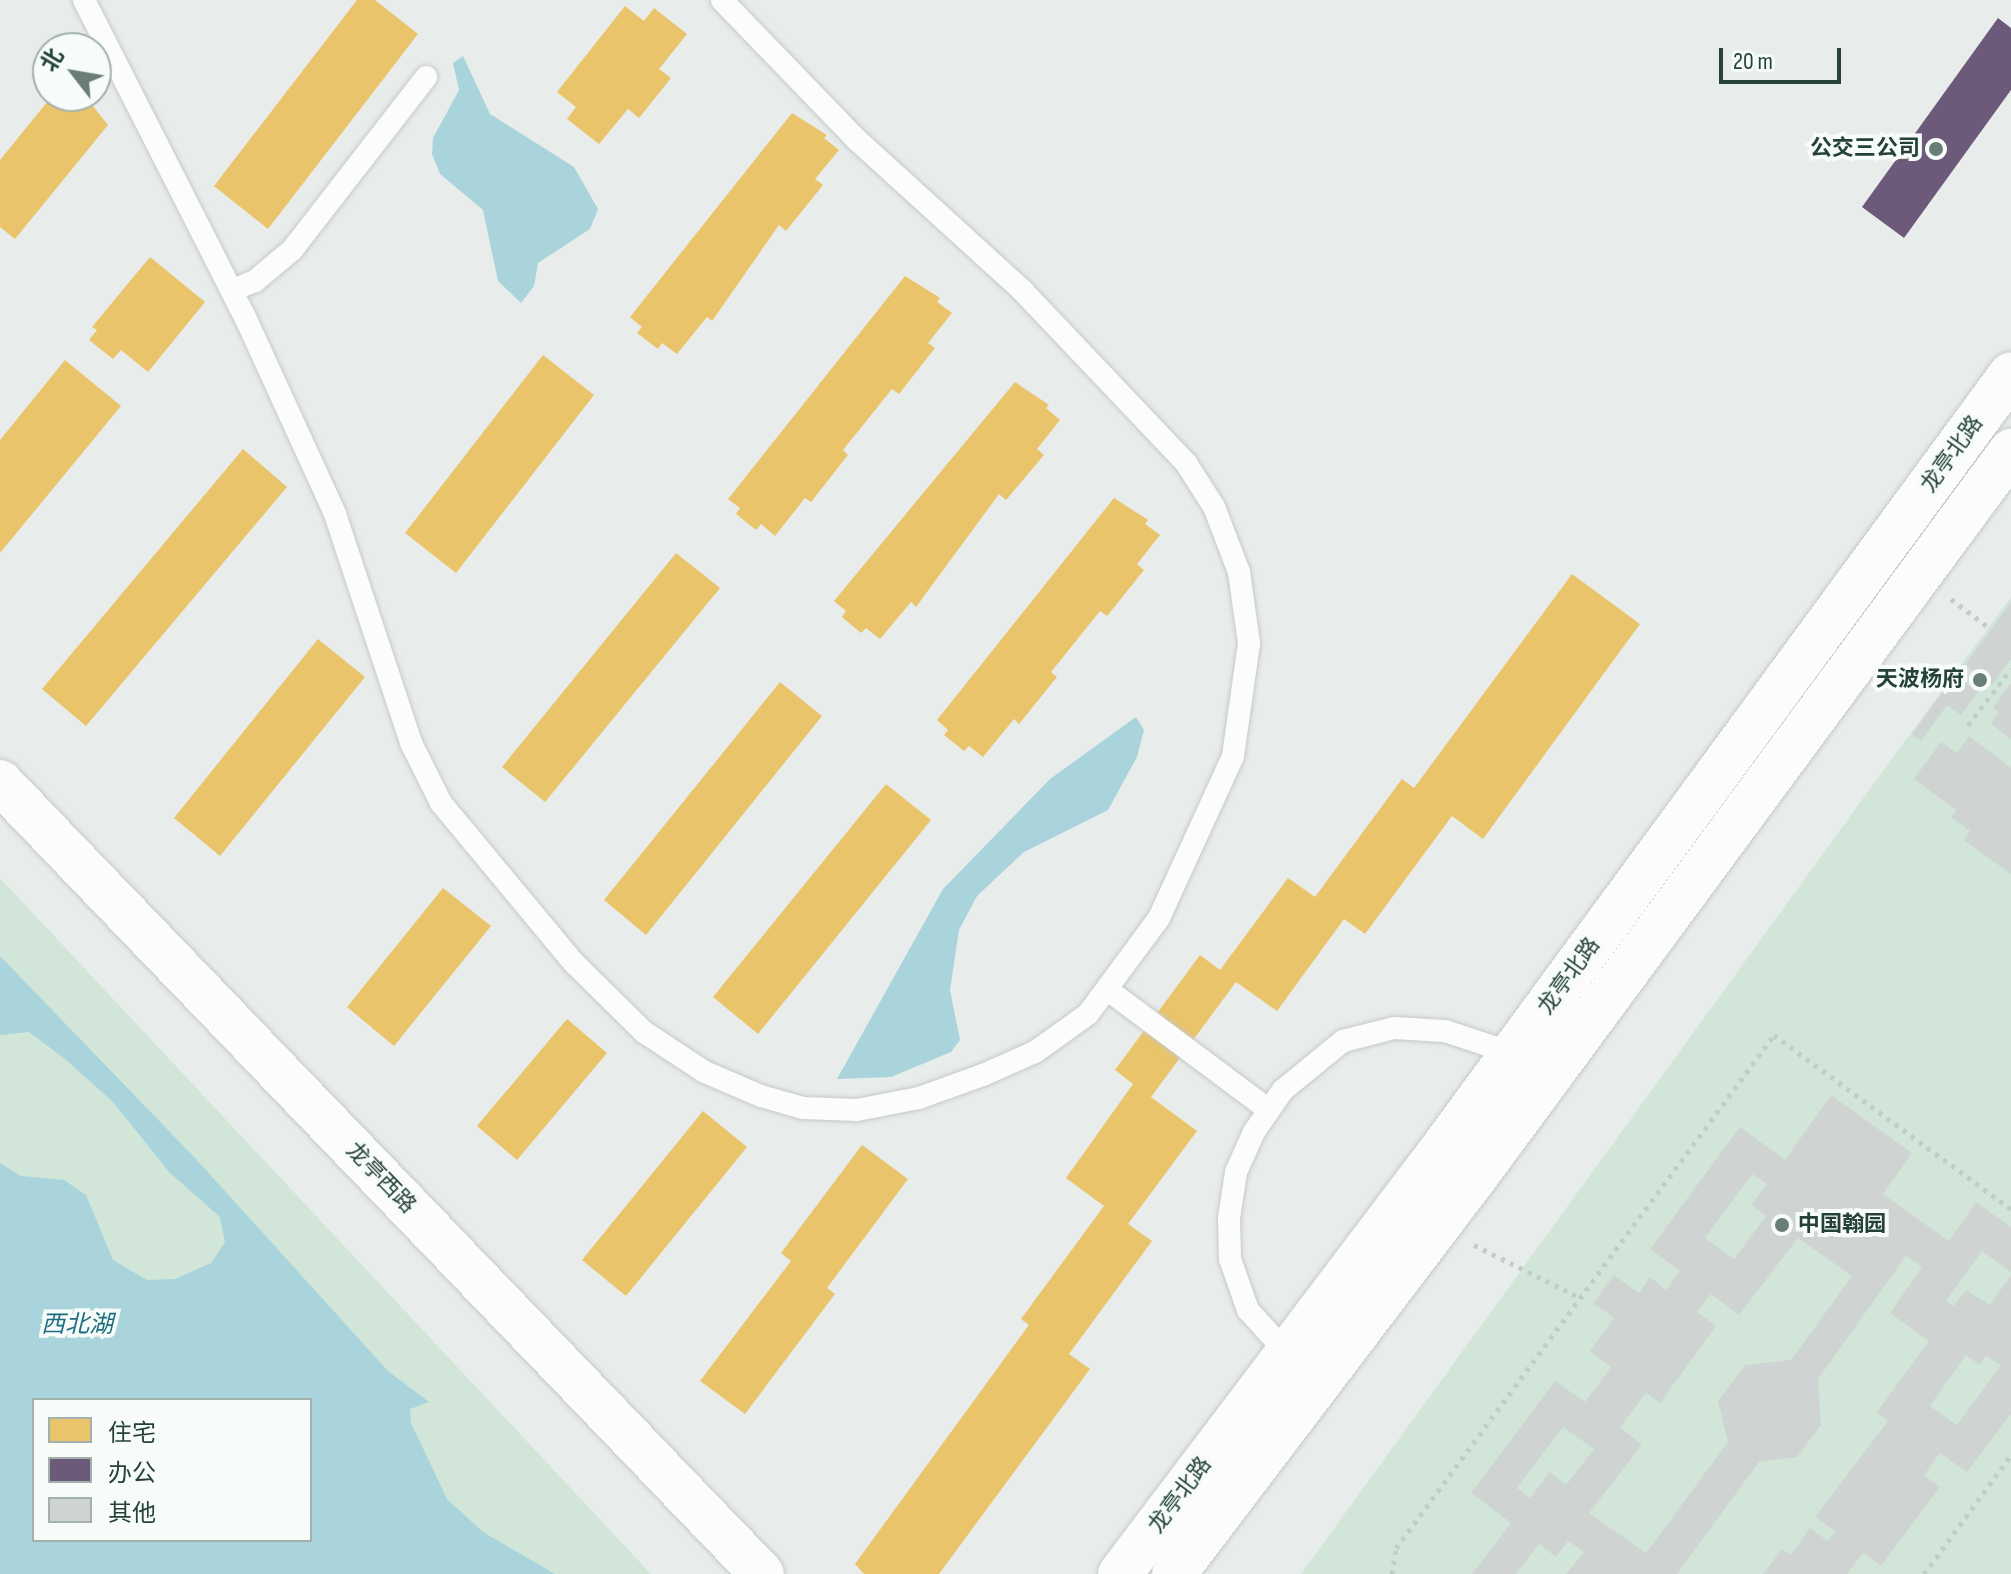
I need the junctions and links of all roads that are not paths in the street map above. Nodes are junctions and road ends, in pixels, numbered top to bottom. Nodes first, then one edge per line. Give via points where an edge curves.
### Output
1 (84, 0) edge
2 (722, 0) edge
3 (426, 77) dead end
4 (232, 290) junction
5 (2011, 374) edge
6 (2011, 451) edge
7 (0, 782) edge
8 (1108, 990) junction
9 (1512, 1053) junction
10 (1269, 1110) junction
11 (1287, 1353) junction
12 (762, 1574) edge
13 (1120, 1574) edge
14 (1174, 1574) edge

1 - 4 lane
2 - 8 lane via 856,139 1023,291 1186,463 1214,507 1239,572 1249,643 1233,756 1159,918
3 - 4 lane via 292,250 255,281
4 - 8 lane via 335,514 412,745 441,803 564,952 644,1032 705,1072 761,1096 803,1108 857,1110 919,1098 1035,1052 1088,1014
5 - 9 main road, 龙亭北路
6 - 14 main road, 龙亭北路 via 1439,1227
7 - 12 main road, 龙亭西路
8 - 10 lane
9 - 10 lane via 1445,1031 1394,1028 1343,1041 1318,1056
9 - 11 main road, 龙亭北路
10 - 11 lane via 1236,1172 1230,1259 1248,1310
11 - 13 main road, 龙亭北路

